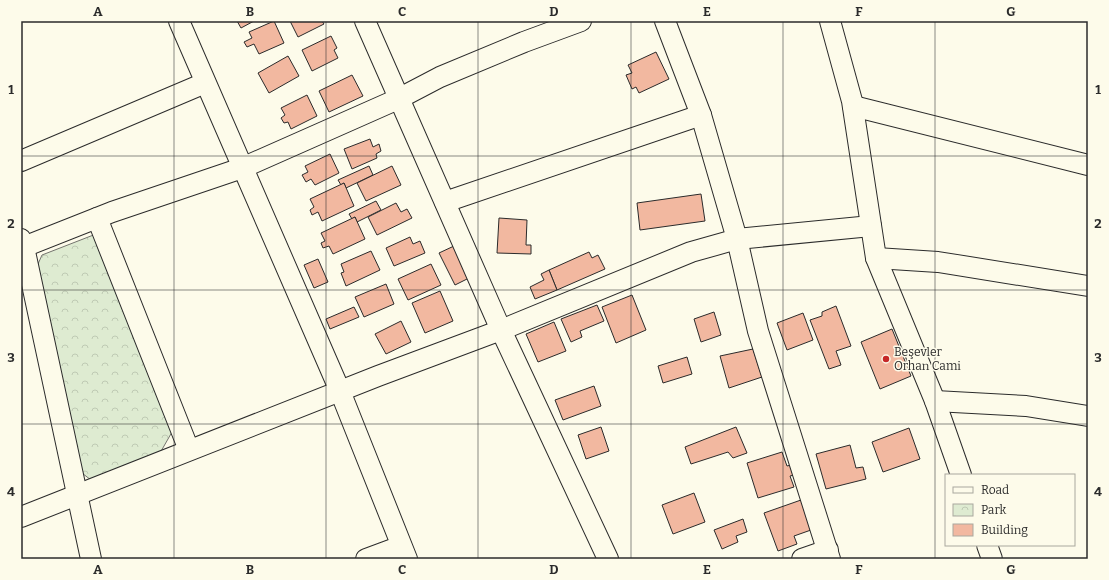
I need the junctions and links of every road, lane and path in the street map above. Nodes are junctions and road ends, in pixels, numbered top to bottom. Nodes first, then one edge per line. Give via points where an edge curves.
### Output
1 (179, 21) edge
2 (365, 21) edge
3 (581, 21) edge
4 (665, 21) edge
5 (830, 21) edge
6 (205, 83) junction
7 (398, 100) junction
8 (853, 106) junction
9 (701, 115) junction
10 (21, 161) edge
11 (1088, 165) edge
12 (242, 168) junction
13 (445, 202) junction
14 (97, 218) junction
15 (871, 226) junction
16 (737, 239) junction
17 (22, 244) edge
18 (876, 258) junction
19 (1088, 286) edge
20 (502, 330) junction
21 (340, 391) junction
22 (935, 401) junction
23 (1088, 416) edge
24 (189, 450) junction
25 (961, 474) edge
26 (76, 494) junction
27 (21, 516) edge
28 (987, 546) edge
29 (404, 553) edge
30 (829, 554) edge
31 (90, 559) edge
32 (366, 559) edge
33 (608, 559) edge
34 (802, 559) edge
35 (992, 559) edge

1 - 6 street
2 - 7 street
3 - 7 street via 440,77
4 - 9 street
5 - 8 street
6 - 10 street
6 - 12 street
7 - 12 street
7 - 13 street
8 - 11 street
8 - 15 street
9 - 13 street
9 - 16 street
12 - 14 street
12 - 21 street
13 - 20 street
14 - 17 street
14 - 24 street
15 - 16 street
15 - 18 street
16 - 20 street via 691,252
16 - 30 street via 758,331
17 - 26 street
18 - 19 street via 938,262
18 - 22 street
20 - 21 street
20 - 33 street
21 - 24 street
21 - 29 street
22 - 23 street via 1026,406
22 - 25 street
24 - 26 street
26 - 27 street
26 - 31 street
28 - 35 street
29 - 32 street
30 - 34 street

